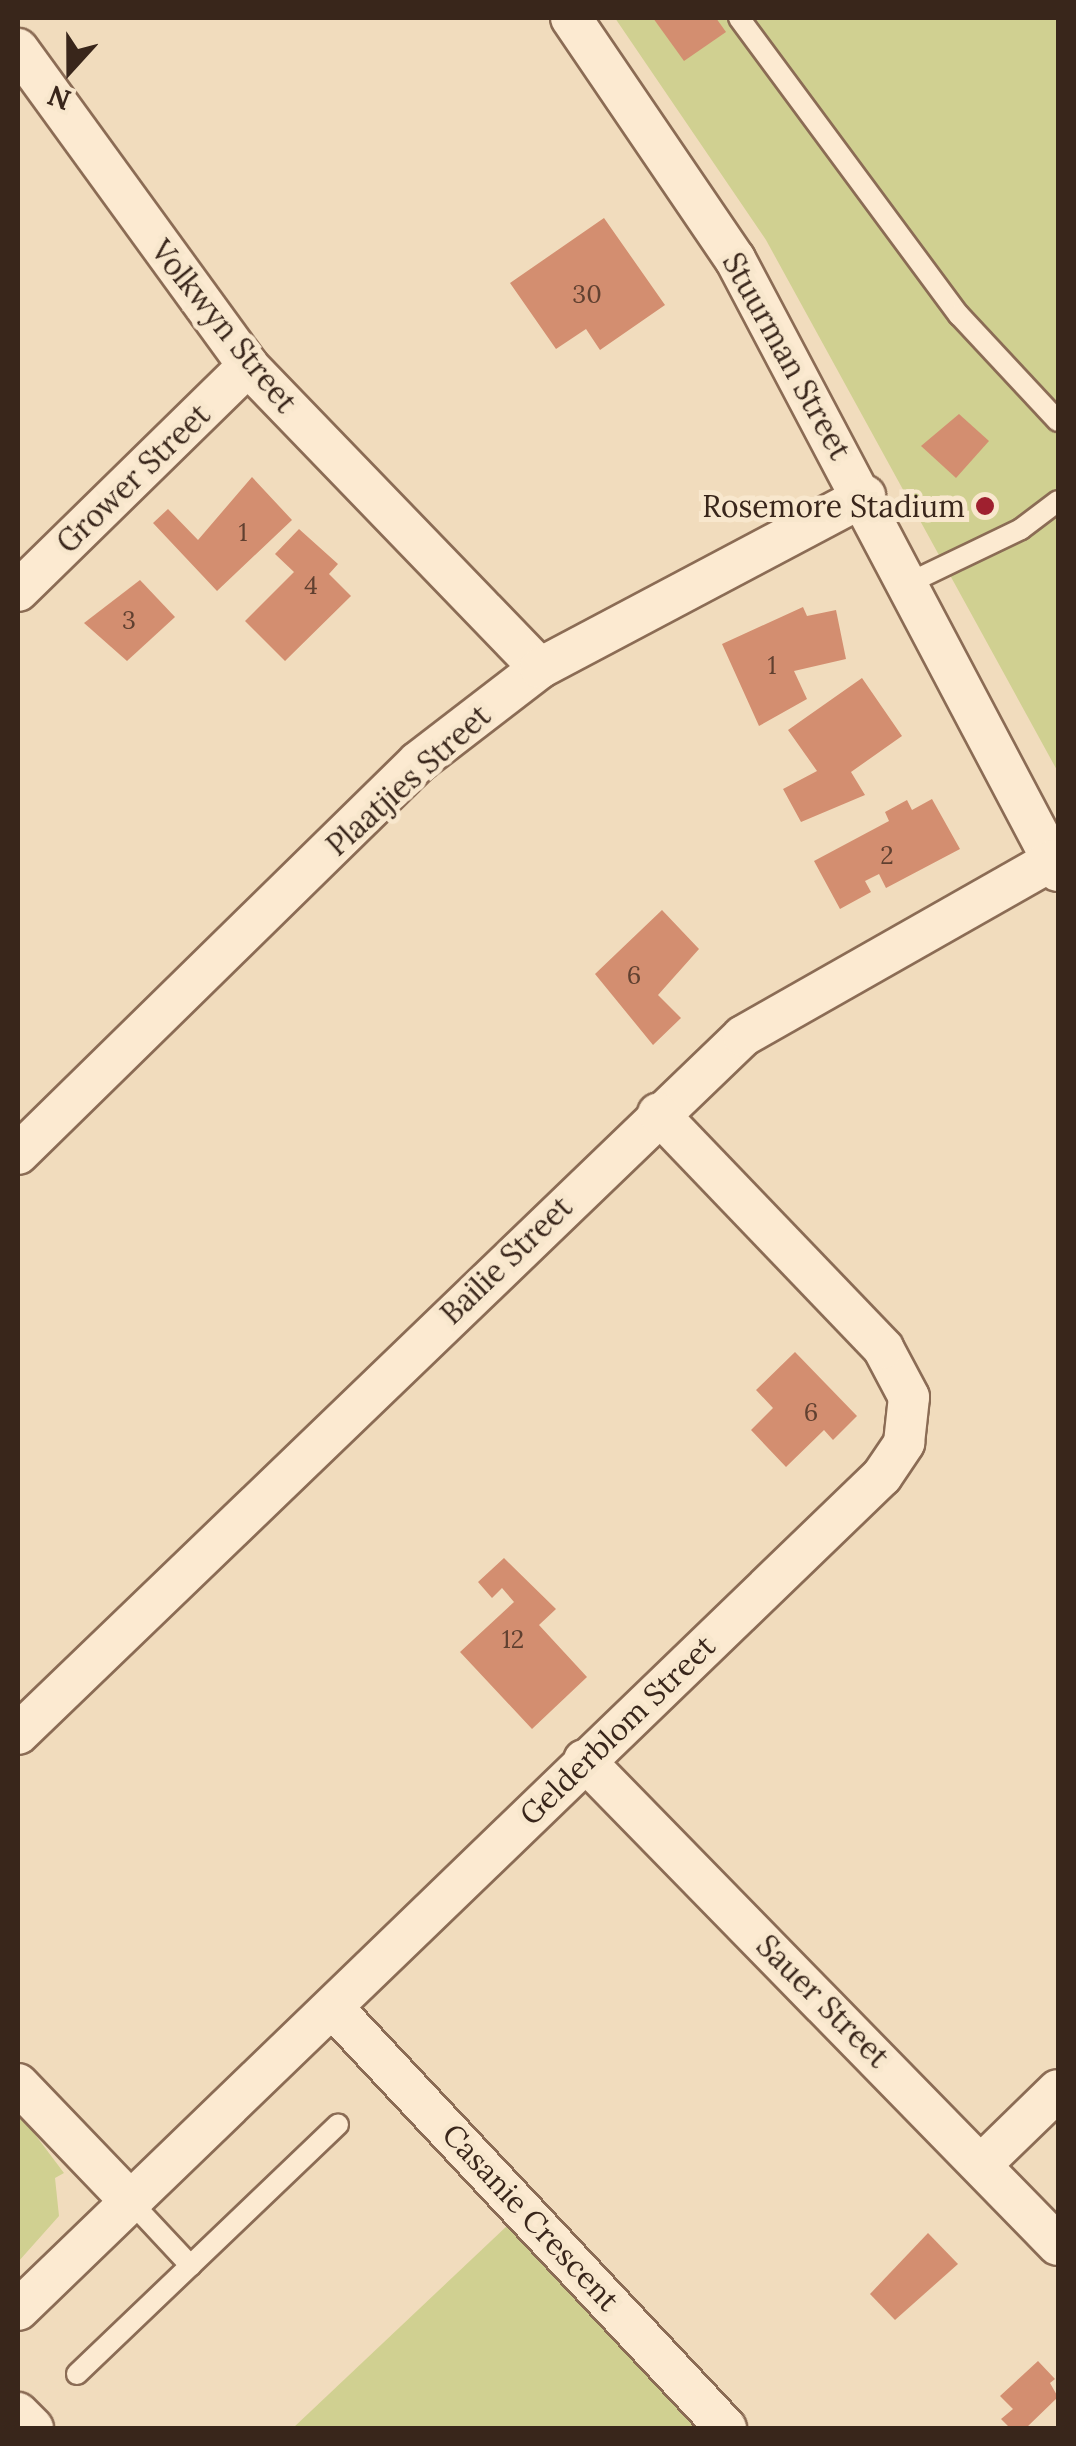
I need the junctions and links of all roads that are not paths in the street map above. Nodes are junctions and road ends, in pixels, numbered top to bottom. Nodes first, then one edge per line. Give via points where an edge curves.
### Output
1 (571, 18) edge
2 (739, 18) edge
3 (18, 49) edge
4 (248, 366) junction
5 (1058, 421) edge
6 (865, 496) junction
7 (1058, 500) edge
8 (909, 583) junction
9 (18, 591) edge
10 (540, 668) junction
11 (1055, 866) edge
12 (658, 1113) junction
13 (18, 1154) edge
14 (18, 1734) edge
15 (584, 1760) junction
16 (334, 2008) junction
17 (18, 2084) edge
18 (1058, 2090) edge
19 (338, 2125) dead end
20 (984, 2162) junction
21 (132, 2203) junction
22 (1058, 2245) edge
23 (190, 2266) junction
24 (18, 2310) edge
25 (77, 2374) dead end
26 (18, 2413) edge
27 (33, 2428) edge
28 (726, 2428) edge

1 - 6 street, Stuurman Street via 735,259
2 - 5 lane via 960,315
3 - 4 street, Volkwyn Street
4 - 9 street, Grower Street
4 - 10 street, Volkwyn Street
6 - 8 street, Stuurman Street
6 - 10 street, Plaatjies Street
7 - 8 lane via 1021,529
8 - 11 street, Stuurman Street
10 - 13 street, Plaatjies Street via 418,762
11 - 12 street, Bailie Street via 770,1018
12 - 14 street, Bailie Street
12 - 15 street, Gelderblom Street via 883,1348 909,1396 909,1418 904,1443 882,1476
15 - 16 street, Gelderblom Street
15 - 20 street, Sauer Street
16 - 21 street, Gelderblom Street
16 - 28 street, Casanie Crescent
17 - 21 street
18 - 20 street
19 - 23 lane
20 - 22 street, Sauer Street
21 - 23 lane
21 - 24 street, Gelderblom Street
23 - 25 lane
26 - 27 street

